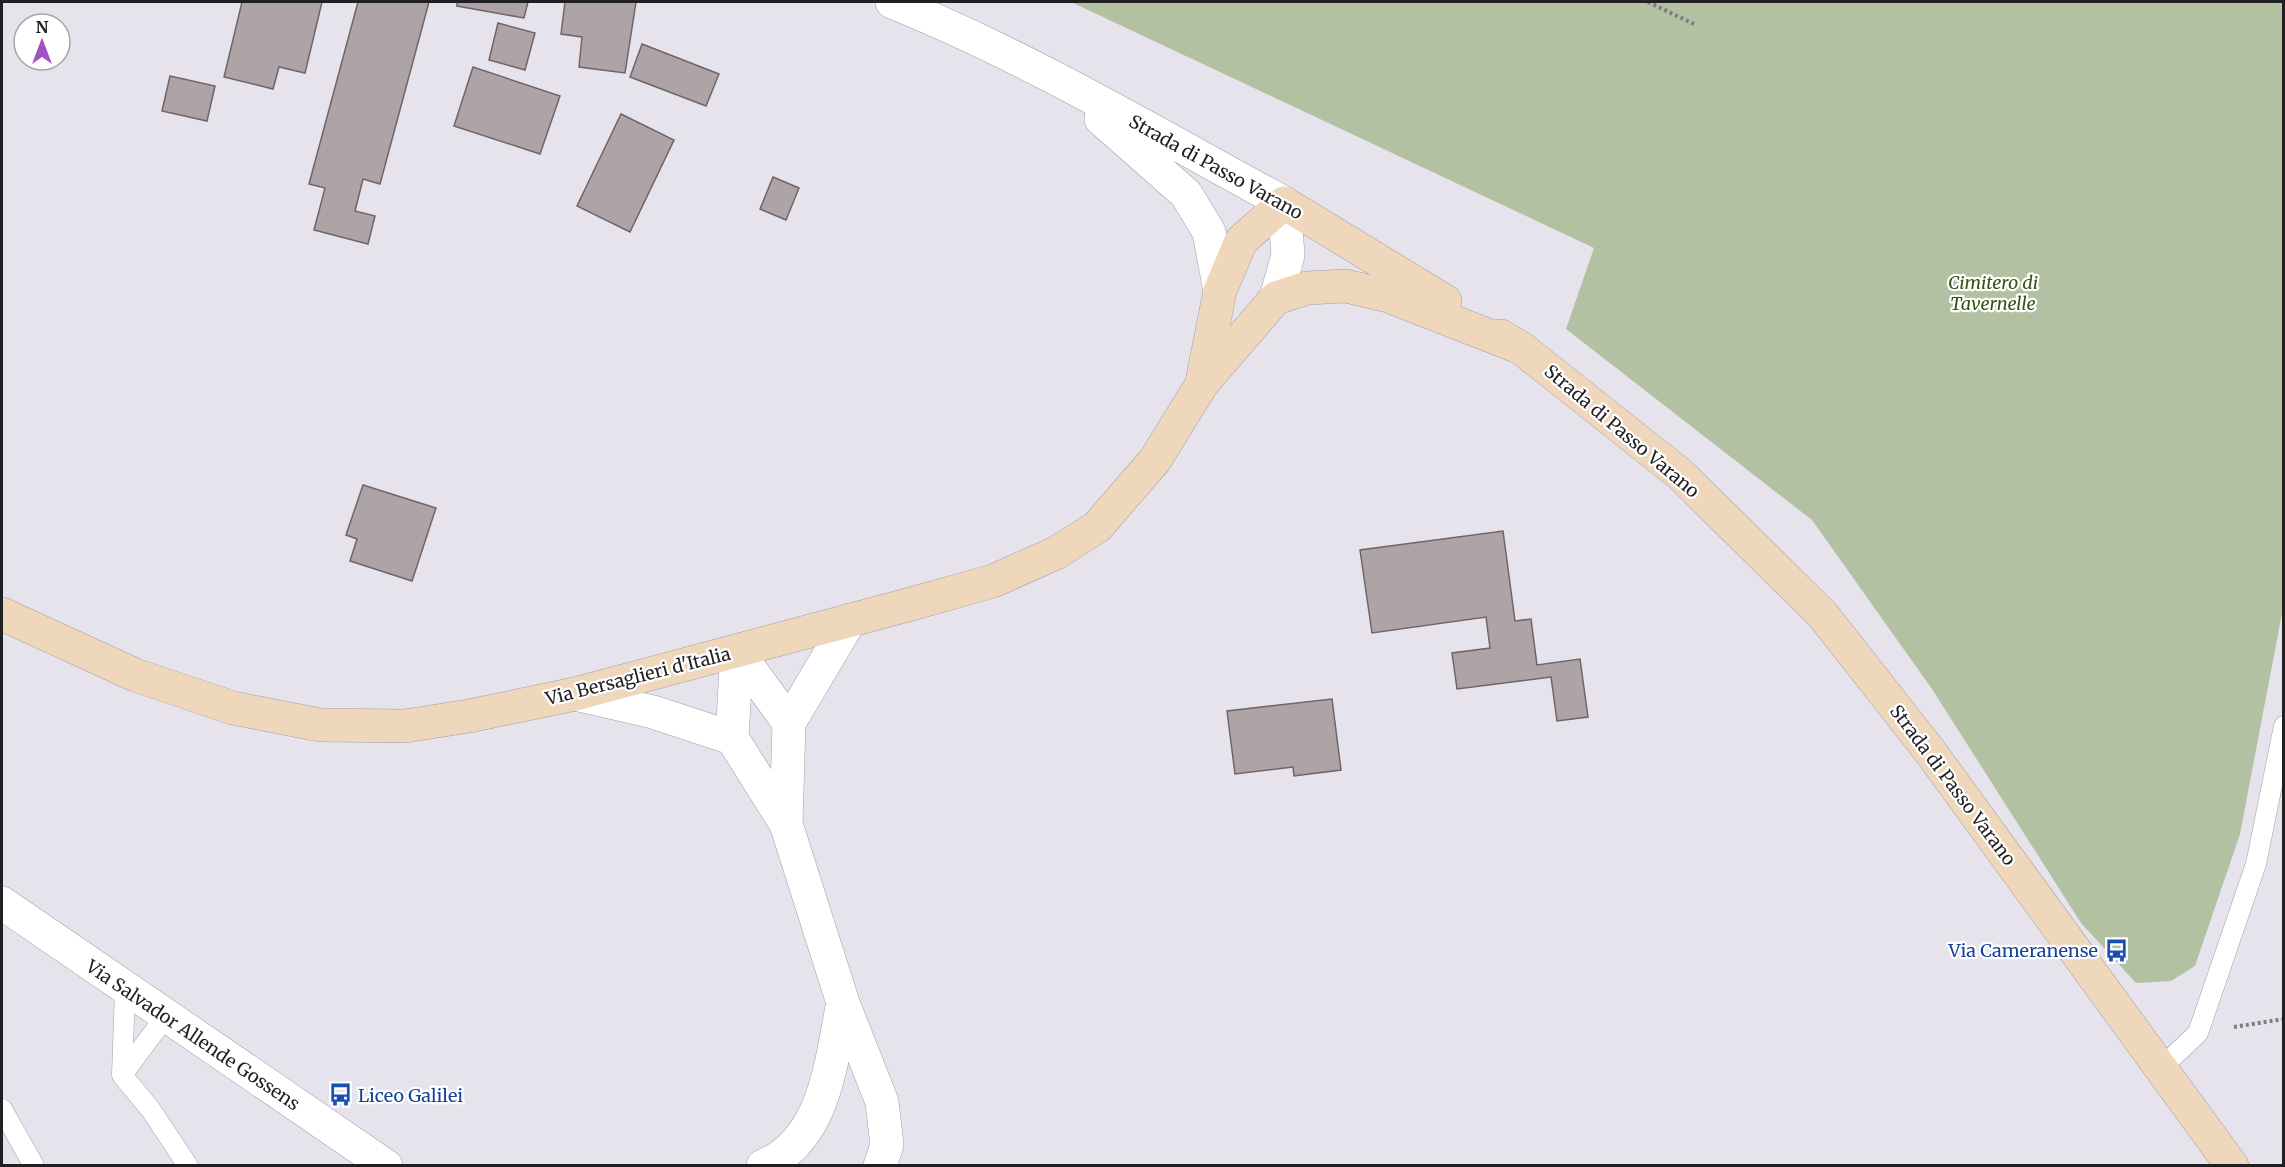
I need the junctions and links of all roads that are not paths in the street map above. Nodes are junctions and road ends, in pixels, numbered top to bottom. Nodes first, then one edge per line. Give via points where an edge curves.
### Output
1 (892, 2) edge
2 (1057, 80) junction
3 (1284, 203) junction
4 (1220, 291) junction
5 (1276, 298) junction
6 (1521, 348) junction
7 (1202, 384) junction
8 (2, 614) edge
9 (850, 620) junction
10 (737, 651) junction
11 (575, 694) junction
12 (789, 723) junction
13 (2283, 726) edge
14 (732, 738) junction
15 (786, 824) junction
16 (2, 903) edge
17 (125, 988) junction
18 (843, 1003) junction
19 (166, 1016) junction
20 (2161, 1068) junction
21 (122, 1075) junction
22 (2, 1109) edge
23 (772, 1164) edge
24 (34, 1166) edge
25 (188, 1166) edge
26 (386, 1166) edge
27 (880, 1166) edge
28 (2232, 1166) edge

1 - 2 street, Strada di Passo Varano via 954,27
2 - 3 street, Strada di Passo Varano
2 - 4 street, Via Bersaglieri d'Italia via 1186,194 1209,232
3 - 4 main road, Via Bersaglieri d'Italia via 1241,241
3 - 5 street, Via Bersaglieri d'Italia via 1288,255
3 - 6 main road, Strada di Passo Varano
4 - 7 main road, Via Bersaglieri d'Italia
5 - 6 main road via 1307,288 1346,286 1388,296
5 - 7 main road, Via Bersaglieri d'Italia
6 - 20 main road, Strada di Passo Varano via 1680,474 1822,615 1929,750
7 - 9 main road, Via Bersaglieri d'Italia via 1155,460 1097,526 1056,553 993,581
8 - 11 main road, Via Bersaglieri d'Italia via 135,675 233,708 320,725 405,726
9 - 10 main road, Via Bersaglieri d'Italia
9 - 12 street
10 - 11 main road, Via Bersaglieri d'Italia
10 - 12 street
10 - 14 street
11 - 14 street via 653,712
12 - 15 street
13 - 20 lane via 2256,864 2198,1033
14 - 15 street
15 - 18 street
16 - 17 street, Via Salvador Allende Gossens
17 - 19 street, Via Salvador Allende Gossens
17 - 21 lane
18 - 23 street via 824,1097 804,1134
18 - 27 street via 882,1102 887,1145
19 - 21 lane
19 - 26 street, Via Salvador Allende Gossens
20 - 28 main road, Strada di Passo Varano
21 - 25 lane
22 - 24 lane

